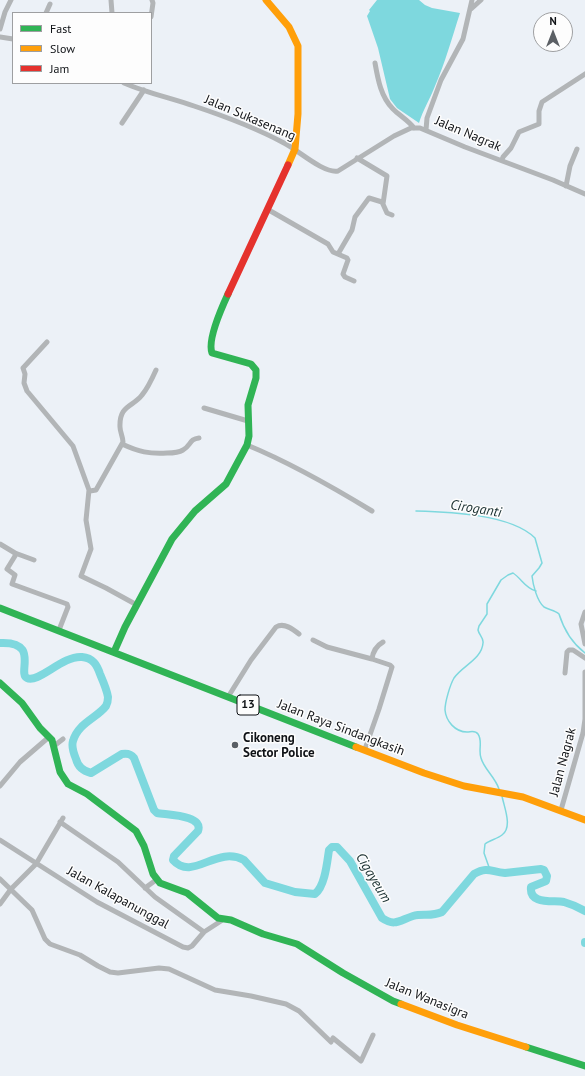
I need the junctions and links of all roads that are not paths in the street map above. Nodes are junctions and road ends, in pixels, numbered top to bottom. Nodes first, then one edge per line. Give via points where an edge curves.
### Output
1 (11, 0) edge
2 (111, 0) edge
3 (152, 0) edge
4 (266, 0) edge
5 (472, 0) edge
6 (481, 0) edge
7 (50, 4) dead end
8 (470, 9) junction
9 (46, 12) edge
10 (112, 12) edge
11 (152, 12) edge
12 (0, 29) edge
13 (0, 37) edge
14 (12, 39) edge
15 (375, 63) dead end
16 (585, 74) edge
17 (127, 84) edge
18 (144, 90) junction
19 (122, 123) dead end
20 (414, 128) junction
21 (426, 130) junction
22 (296, 149) junction
23 (577, 149) dead end
24 (357, 158) junction
25 (502, 160) junction
26 (566, 186) junction
27 (585, 194) edge
28 (383, 204) junction
29 (267, 209) junction
30 (392, 215) dead end
31 (338, 254) junction
32 (354, 281) dead end
33 (47, 342) dead end
34 (156, 370) dead end
35 (204, 408) dead end
36 (248, 421) junction
37 (199, 438) dead end
38 (122, 444) junction
39 (247, 445) junction
40 (90, 491) junction
41 (372, 511) dead end
42 (0, 544) edge
43 (15, 552) junction
44 (34, 560) dead end
45 (136, 605) junction
46 (0, 608) edge
47 (585, 612) edge
48 (59, 630) junction
49 (299, 634) dead end
50 (313, 640) dead end
51 (383, 642) dead end
52 (585, 644) edge
53 (114, 652) junction
54 (585, 658) edge
55 (372, 660) junction
56 (565, 673) dead end
57 (585, 675) edge
58 (0, 683) edge
59 (228, 697) junction
60 (49, 737) junction
61 (63, 739) dead end
62 (54, 746) junction
63 (365, 749) junction
64 (0, 786) edge
65 (561, 810) junction
66 (585, 820) edge
67 (0, 840) edge
68 (36, 864) junction
69 (0, 879) edge
70 (156, 881) junction
71 (145, 888) junction
72 (11, 889) junction
73 (0, 904) edge
74 (222, 920) junction
75 (204, 932) junction
76 (373, 1035) dead end
77 (585, 1066) edge

1 - 12 street
2 - 10 street
3 - 11 street
4 - 22 main road via 292,30 298,46
5 - 8 street, Jalan Nagrak
6 - 8 street
7 - 9 street
8 - 21 street, Jalan Nagrak via 463,39 441,80 427,118
13 - 14 street
15 - 20 street via 380,87 388,103
16 - 25 street via 542,102 538,111 539,124 518,132
17 - 18 street, Jalan Sukasenang
18 - 19 street
18 - 22 street, Jalan Sukasenang via 197,107
20 - 21 street
20 - 24 street, Jalan Sukasenang via 394,136
21 - 25 street, Jalan Nagrak
22 - 24 street, Jalan Sukasenang via 324,168 333,171 338,171
22 - 29 main road
23 - 26 street
24 - 28 street via 387,176
25 - 26 street, Jalan Nagrak
26 - 27 street, Jalan Nagrak
28 - 30 street
28 - 31 street via 373,199 368,200 355,217 352,230
29 - 31 street via 328,244 332,251
29 - 36 main road via 224,303 210,348 215,354 255,367 257,375 248,405
31 - 32 street via 348,259 343,275
33 - 40 street via 23,368 25,386 73,446
34 - 38 street via 141,397 125,408 120,427 124,440
35 - 36 street
36 - 39 main road
37 - 38 street via 193,439 182,450 174,453 147,453
38 - 40 street via 96,490
39 - 41 street via 276,456 321,479
39 - 45 main road via 226,484 195,511 172,539
40 - 45 street via 86,520 91,549 81,576
42 - 43 street
43 - 44 street
43 - 48 street via 7,569 15,575 12,584 68,605
45 - 53 main road
46 - 48 main road, Jalan Raya Sindangkasih / 13
47 - 52 street via 581,624
48 - 53 main road, Jalan Raya Sindangkasih / 13
49 - 59 street via 289,627 276,627
50 - 55 street via 327,647
51 - 55 street via 375,649
53 - 59 main road, Jalan Raya Sindangkasih / 13
54 - 56 street via 569,650
55 - 63 street via 392,667
57 - 65 street, Jalan Nagrak via 583,732
58 - 60 main road via 22,703
59 - 63 main road, Jalan Raya Sindangkasih / 13
60 - 62 main road
60 - 64 street via 17,766
61 - 62 street
62 - 70 main road via 61,774 69,786 87,794 136,831
63 - 65 main road, Jalan Raya Sindangkasih / 13 via 460,785 523,797
65 - 66 main road, 13
67 - 68 street, Jalan Kalapanunggal
68 - 71 street via 62,820 118,862
68 - 72 street
68 - 75 street, Jalan Kalapanunggal via 113,911 184,947 192,946
69 - 72 street
70 - 71 street
70 - 74 main road, Jalan Wanasigra via 187,893
71 - 75 street
72 - 73 street
72 - 76 street via 32,910 45,939 53,946 80,955 110,972 169,969 215,990 285,1004 299,1011 361,1061
74 - 75 street, Jalan Kalapanunggal
74 - 77 main road, Jalan Wanasigra via 231,920 263,934 297,944 404,1006

